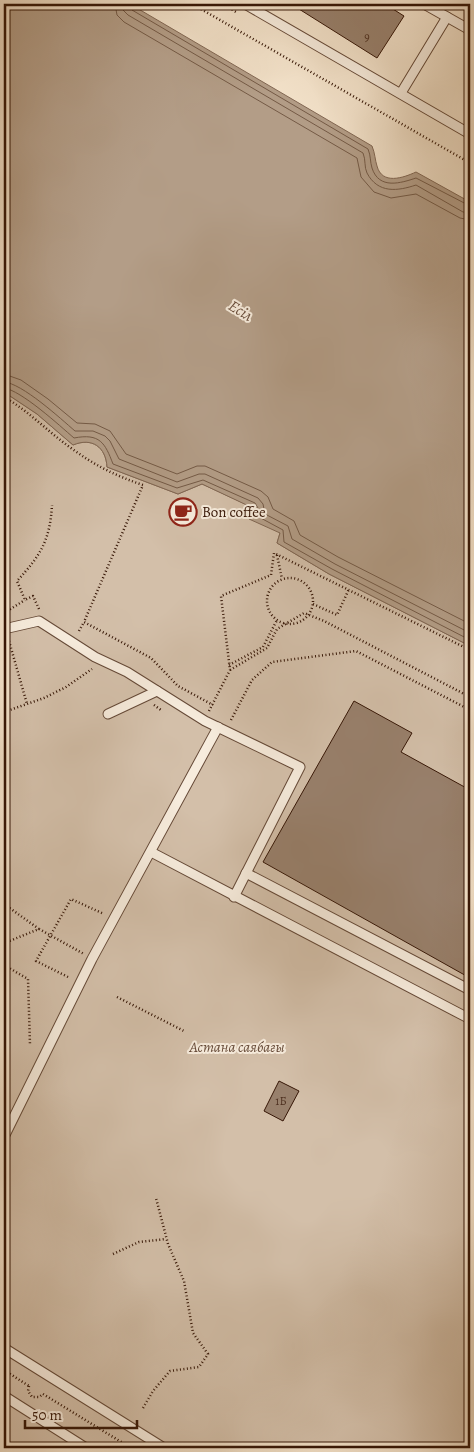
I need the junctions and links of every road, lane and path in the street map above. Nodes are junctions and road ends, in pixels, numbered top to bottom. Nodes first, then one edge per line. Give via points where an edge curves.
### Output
1 (192, 4) edge
2 (246, 4) edge
3 (424, 4) edge
4 (447, 17) junction
5 (470, 30) edge
6 (401, 93) junction
7 (470, 134) edge
8 (470, 163) edge
9 (4, 398) edge
10 (52, 505) dead end
11 (277, 555) junction
12 (282, 579) junction
13 (349, 589) junction
14 (25, 600) junction
15 (314, 604) junction
16 (40, 610) dead end
17 (4, 612) edge
18 (308, 615) junction
19 (277, 620) junction
20 (84, 622) junction
21 (285, 623) junction
22 (72, 627) dead end
23 (6, 633) edge
24 (470, 650) edge
25 (229, 665) junction
26 (92, 668) dead end
27 (230, 670) junction
28 (157, 691) junction
29 (470, 697) edge
30 (27, 704) junction
31 (213, 705) junction
32 (470, 710) edge
33 (4, 712) edge
34 (108, 714) dead end
35 (205, 720) junction
36 (222, 729) junction
37 (151, 852) junction
38 (246, 873) junction
39 (234, 897) junction
40 (4, 904) edge
41 (105, 915) dead end
42 (39, 929) junction
43 (50, 935) junction
44 (4, 946) edge
45 (92, 959) junction
46 (4, 965) edge
47 (68, 977) dead end
48 (470, 990) edge
49 (117, 997) dead end
50 (470, 1019) edge
51 (184, 1031) dead end
52 (30, 1045) dead end
53 (4, 1137) edge
54 (156, 1198) dead end
55 (166, 1239) junction
56 (113, 1254) dead end
57 (4, 1348) edge
58 (4, 1370) edge
59 (34, 1383) dead end
60 (29, 1386) junction
61 (44, 1389) dead end
62 (43, 1394) junction
63 (4, 1396) edge
64 (143, 1408) dead end
65 (86, 1448) edge
66 (131, 1448) edge
67 (164, 1448) edge

1 - 8 path
2 - 6 lane
3 - 4 lane
4 - 5 lane
4 - 6 lane
6 - 7 lane
9 - 20 path via 109,473 143,485
10 - 14 path via 46,544 17,581
11 - 12 path
11 - 13 path
11 - 25 path via 274,554 271,575 221,596
12 - 15 path via 290,577 305,583
12 - 19 path via 271,588 267,601
13 - 15 path via 337,615
13 - 24 path
14 - 16 path via 32,596
14 - 17 path
15 - 18 path
18 - 21 path via 300,622
18 - 21 path via 304,613
18 - 29 path
19 - 21 path
19 - 25 path via 263,647
20 - 22 path via 80,631
20 - 31 path via 151,658 178,686
21 - 27 path via 277,629 267,648
23 - 28 lane via 39,621
23 - 30 path
25 - 27 path
26 - 30 path via 66,687
27 - 31 path
28 - 34 lane
28 - 35 lane
30 - 33 path
31 - 35 path
32 - 36 path via 356,650 272,662 252,680
35 - 36 lane
36 - 37 lane
36 - 38 lane via 300,767
37 - 39 lane
37 - 45 lane
38 - 39 lane
38 - 48 lane
39 - 50 lane
40 - 42 path
41 - 43 path via 71,899
42 - 43 path
42 - 44 path
43 - 45 path
43 - 47 path via 36,961
45 - 53 lane
46 - 52 path via 28,979
49 - 51 path
54 - 55 path
55 - 56 path via 138,1242
55 - 64 path via 184,1281 193,1334 208,1354 199,1367 170,1371
57 - 67 lane
58 - 60 path
59 - 60 path
60 - 62 path via 32,1397
61 - 62 path
62 - 66 path
63 - 65 lane

